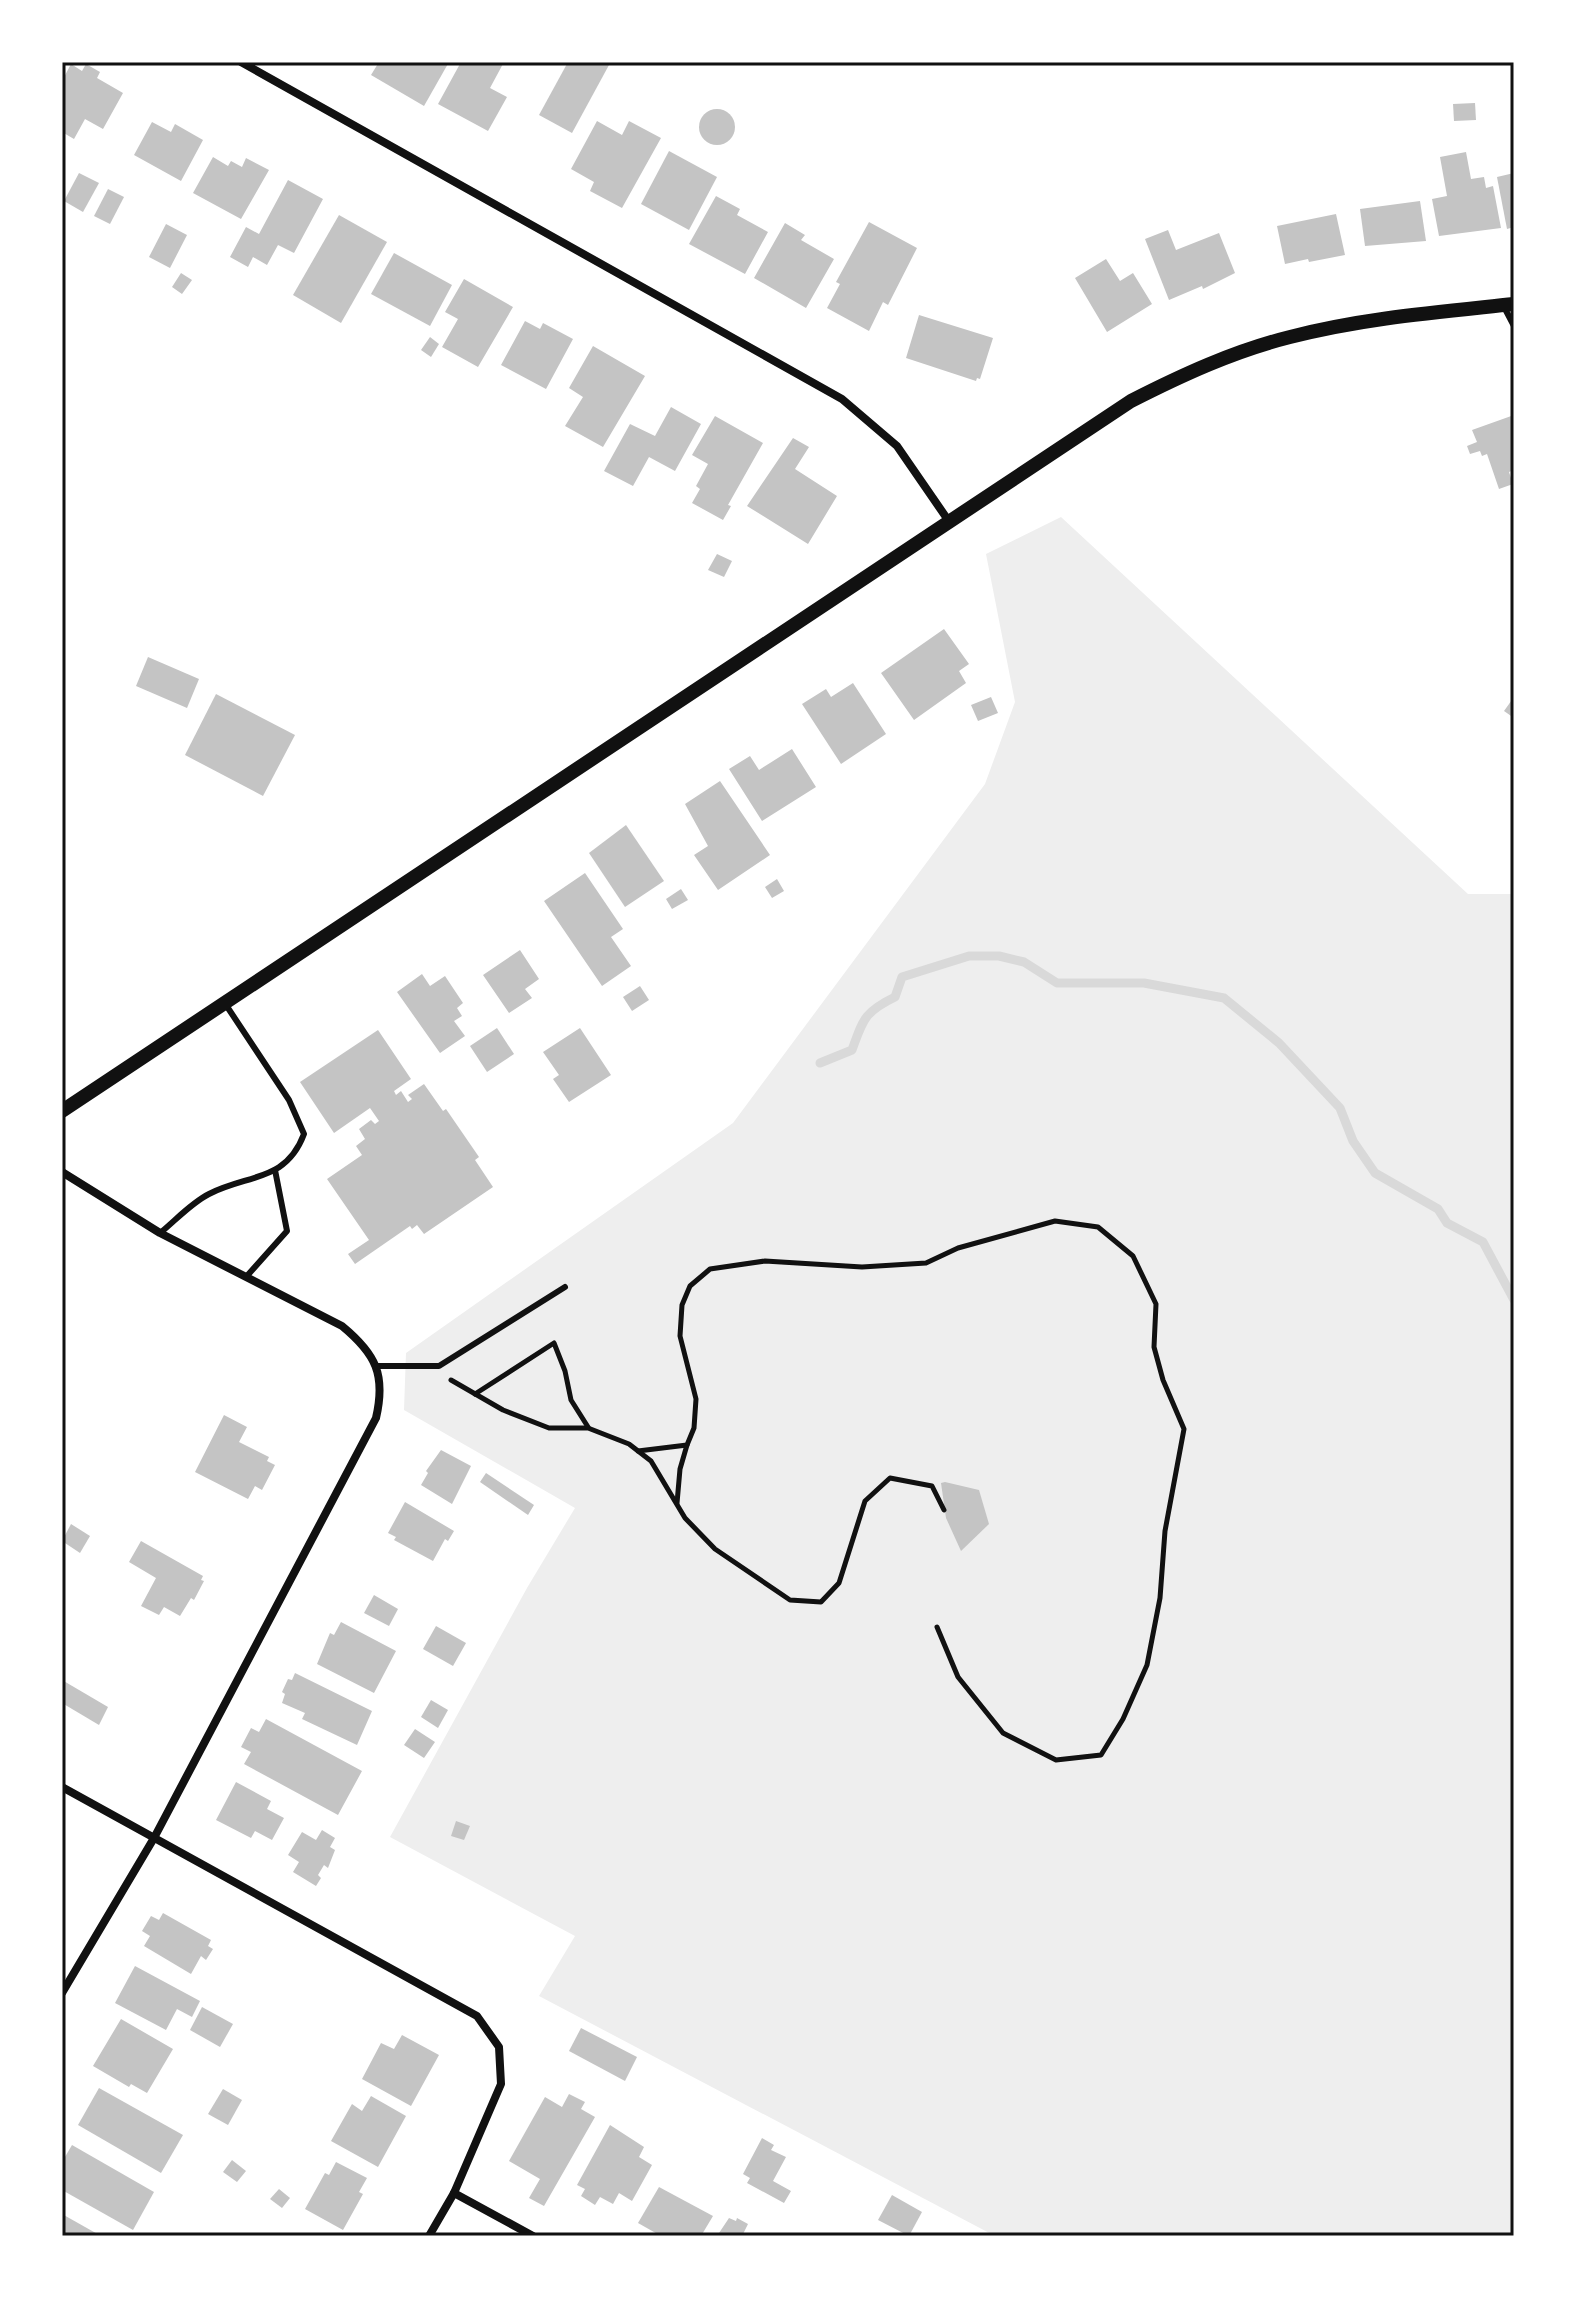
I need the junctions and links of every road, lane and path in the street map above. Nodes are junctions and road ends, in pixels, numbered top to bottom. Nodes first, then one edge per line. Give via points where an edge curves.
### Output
1 (241, 62) edge
2 (1509, 304) edge
3 (1514, 326) edge
4 (948, 520) junction
5 (225, 1004) junction
6 (62, 1111) edge
7 (275, 1170) junction
8 (62, 1172) edge
9 (160, 1233) junction
10 (246, 1277) junction
11 (565, 1287) dead end
12 (376, 1366) junction
13 (449, 1379) dead end
14 (475, 1394) junction
15 (588, 1428) junction
16 (687, 1445) junction
17 (638, 1451) junction
18 (677, 1506) junction
19 (944, 1510) dead end
20 (937, 1627) dead end
21 (62, 1787) edge
22 (154, 1838) junction
23 (62, 1993) edge
24 (454, 2193) junction
25 (429, 2236) edge
26 (533, 2236) edge

1 - 4 street via 842,399 897,446
2 - 3 lane
2 - 4 street via 1342,325 1237,353 1131,401
4 - 5 street
5 - 6 street
5 - 7 lane via 289,1100 304,1134 296,1154
7 - 9 lane via 207,1195
7 - 10 lane via 287,1231
8 - 9 street
9 - 10 street
10 - 12 street via 342,1326 362,1342
11 - 12 lane via 439,1366
12 - 22 street via 376,1418
13 - 14 path
14 - 15 path via 549,1428
14 - 15 path via 554,1343 571,1400
15 - 17 path
16 - 17 path
16 - 18 path
16 - 20 path via 696,1399 680,1336 682,1305 690,1286 710,1269 765,1261 862,1267 926,1263 958,1248 1055,1221 1098,1227 1133,1256 1156,1304 1154,1347 1184,1429 1147,1665 1101,1755 1056,1760 1003,1733 958,1677
17 - 18 path via 651,1461
18 - 19 path via 715,1549 790,1600 821,1602 839,1583 865,1501 890,1478 932,1486
21 - 22 street
22 - 23 street
22 - 24 street via 477,2016 499,2047 501,2084
24 - 25 street
24 - 26 street

